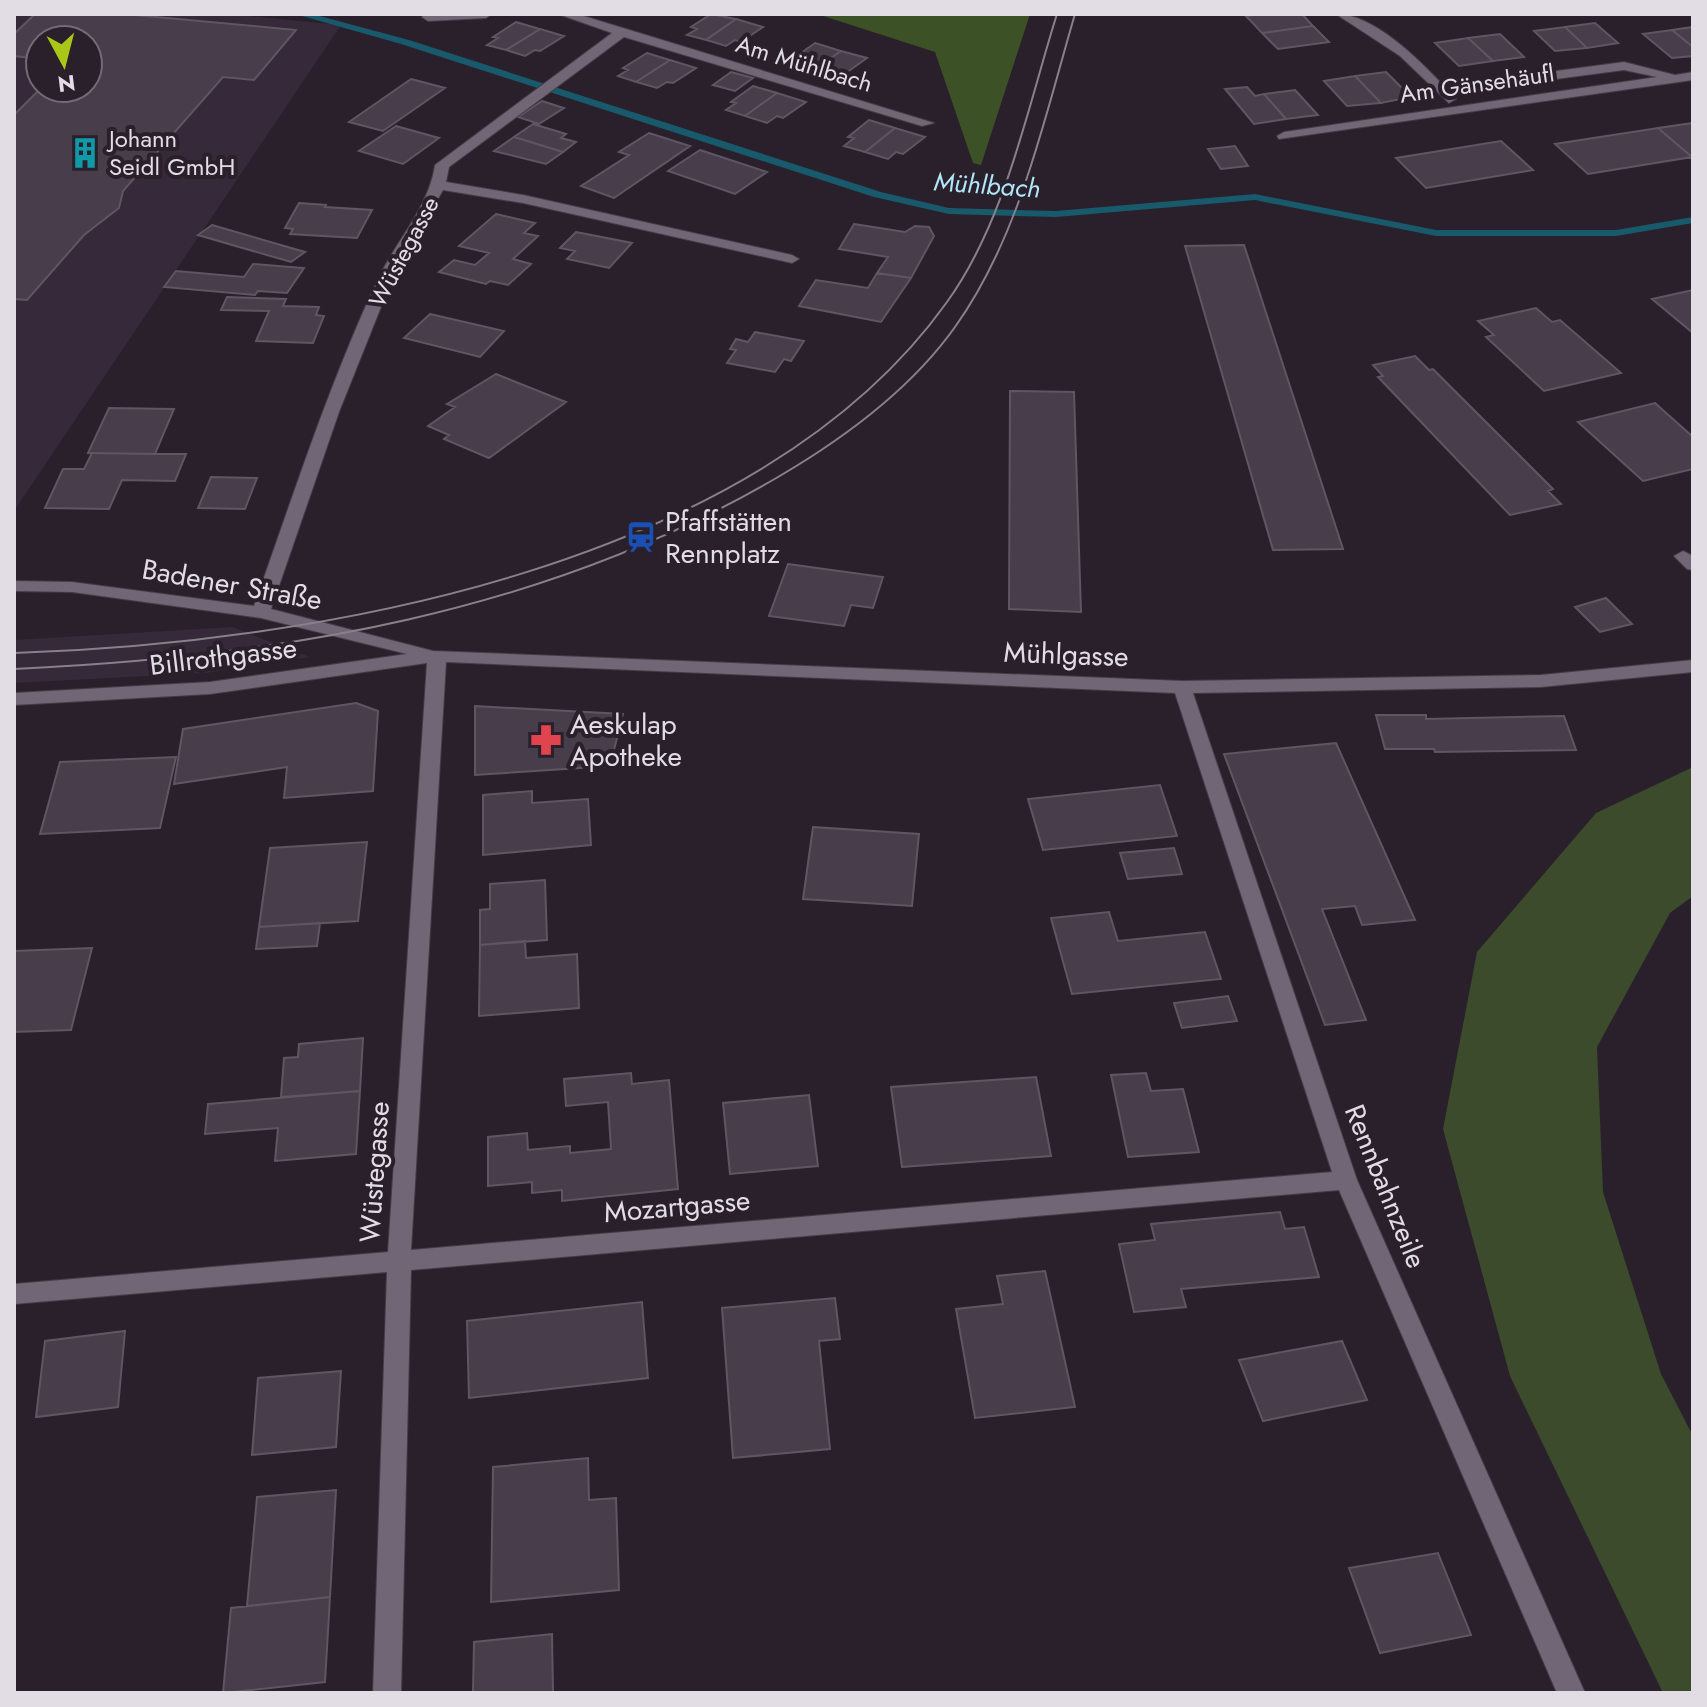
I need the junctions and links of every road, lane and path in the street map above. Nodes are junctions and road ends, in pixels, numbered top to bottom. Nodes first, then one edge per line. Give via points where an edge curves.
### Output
1 (486, 14) edge
2 (564, 14) edge
3 (1346, 14) edge
4 (428, 17) dead end
5 (622, 32) junction
6 (1693, 76) edge
7 (1676, 78) junction
8 (1440, 90) junction
9 (1458, 108) junction
10 (927, 123) dead end
11 (1284, 136) dead end
12 (439, 185) junction
13 (792, 259) dead end
14 (14, 586) edge
15 (261, 612) junction
16 (437, 656) junction
17 (1693, 666) edge
18 (1182, 687) junction
19 (14, 699) edge
20 (1346, 1180) junction
21 (399, 1259) junction
22 (14, 1294) edge
23 (387, 1693) edge
24 (1571, 1693) edge

1 - 4 street
2 - 5 street, Am Mühlbach
3 - 8 street via 1405,53
5 - 10 street, Am Mühlbach
5 - 12 street via 442,165
6 - 7 street, Am Gänsehäufl
7 - 8 street, Am Gänsehäufl via 1624,66
7 - 9 street, Am Gänsehäufl
8 - 9 street
9 - 11 street, Am Gänsehäufl
12 - 13 street, Wüstegasse
12 - 15 street, Wüstegasse via 380,291
14 - 15 street, Badener Straße via 72,587
15 - 16 street, Badener Straße
16 - 18 street, Mühlgasse
16 - 19 street, Billrothgasse via 210,688
16 - 21 street, Wüstegasse
17 - 18 street, Mühlgasse via 1541,681
18 - 20 street, Rennbahnzeile
20 - 21 street, Mozartgasse
20 - 24 street, Rennbahnzeile
21 - 22 street, Mozartgasse
21 - 23 street, Wüstegasse

